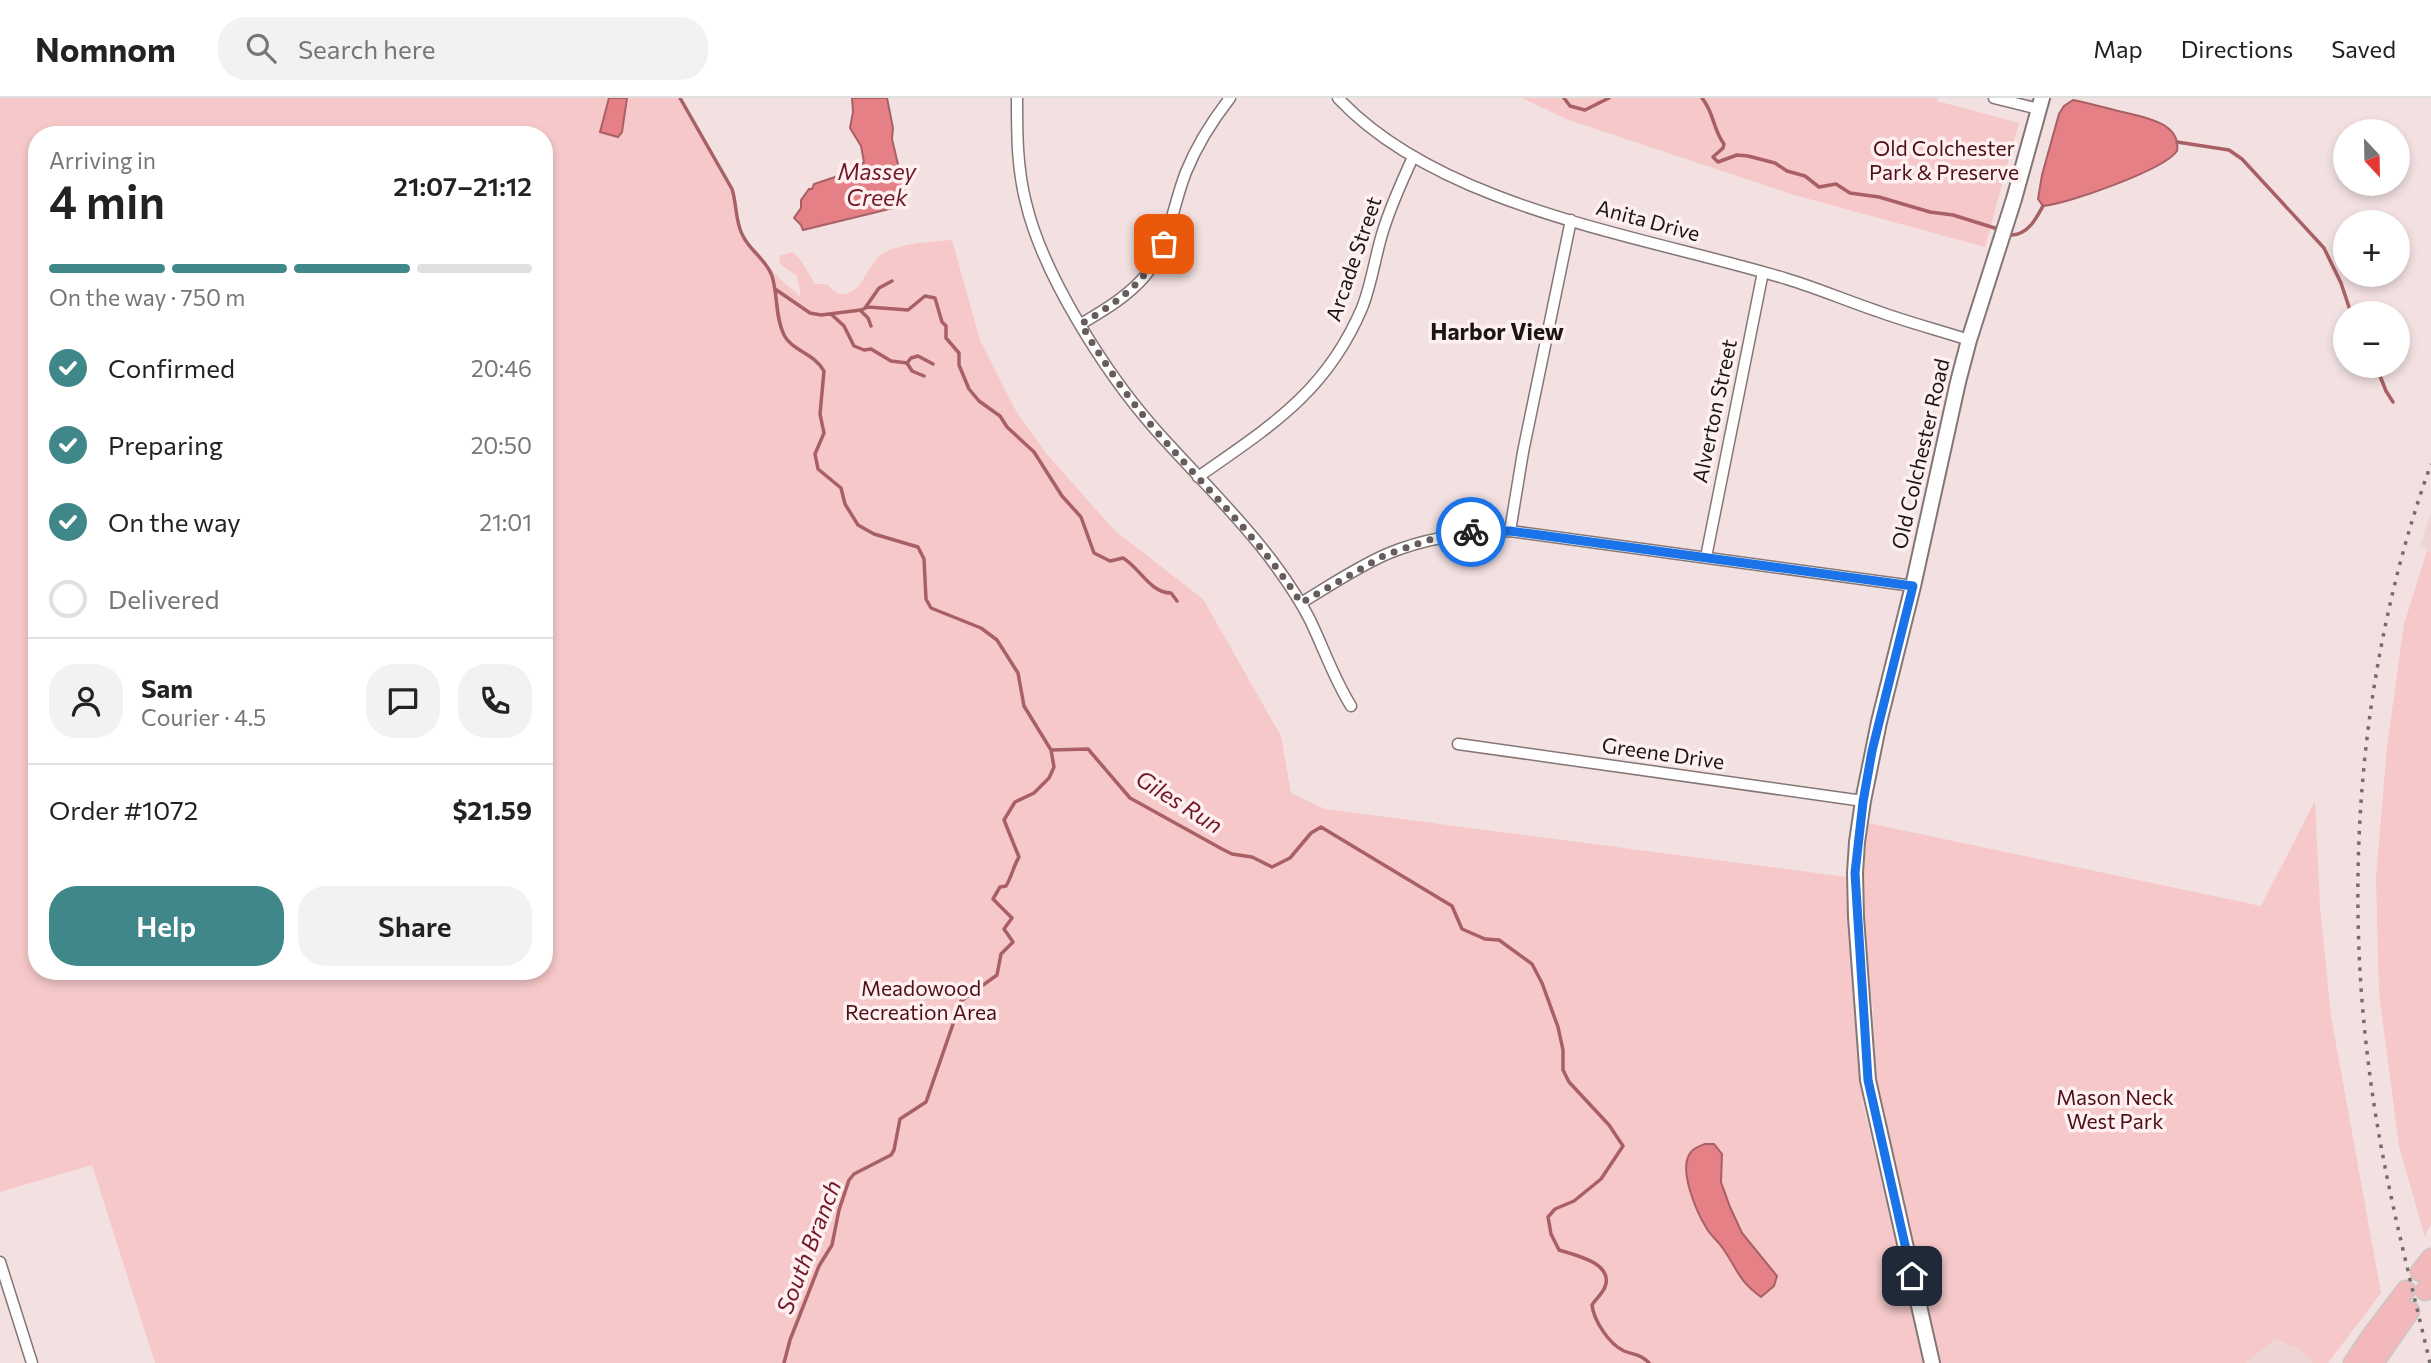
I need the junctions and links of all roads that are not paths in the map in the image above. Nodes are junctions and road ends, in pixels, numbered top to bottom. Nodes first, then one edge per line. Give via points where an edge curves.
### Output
1 (1017, 98) edge
2 (1230, 98) edge
3 (1338, 98) edge
4 (1994, 98) edge
5 (2040, 103) edge
6 (1413, 157) junction
7 (1570, 220) junction
8 (1763, 272) junction
9 (1081, 324) junction
10 (1969, 340) junction
11 (1198, 477) junction
12 (1510, 531) junction
13 (1706, 557) junction
14 (1913, 586) junction
15 (1301, 603) junction
16 (1351, 706) dead end
17 (1458, 744) dead end
18 (1863, 802) junction
19 (0, 1262) edge
20 (2406, 1290) dead end
21 (2410, 1311) dead end
22 (33, 1363) edge
23 (1932, 1363) edge
24 (2353, 1363) edge
25 (2374, 1363) edge

1 - 9 street via 1017,150 1026,205 1048,263
2 - 9 street via 1211,122 1186,173 1156,260 1132,290
3 - 6 street, Anita Drive
4 - 5 street
5 - 10 street, Old Colchester Road
6 - 7 street, Anita Drive
6 - 11 street, Arcade Street via 1390,209 1362,307 1332,364 1285,415
7 - 8 street, Anita Drive
7 - 12 street
8 - 10 street, Anita Drive
8 - 13 street, Alverton Street
9 - 11 street via 1134,404
10 - 14 street, Old Colchester Road
11 - 15 street via 1267,555
12 - 13 street
12 - 15 street via 1473,532 1405,547
13 - 14 street
14 - 18 street, Old Colchester Road via 1882,704
15 - 16 street
17 - 18 street, Greene Drive
18 - 23 street, Old Colchester Road via 1855,873 1868,1080
19 - 22 street
20 - 24 highway
21 - 25 highway

